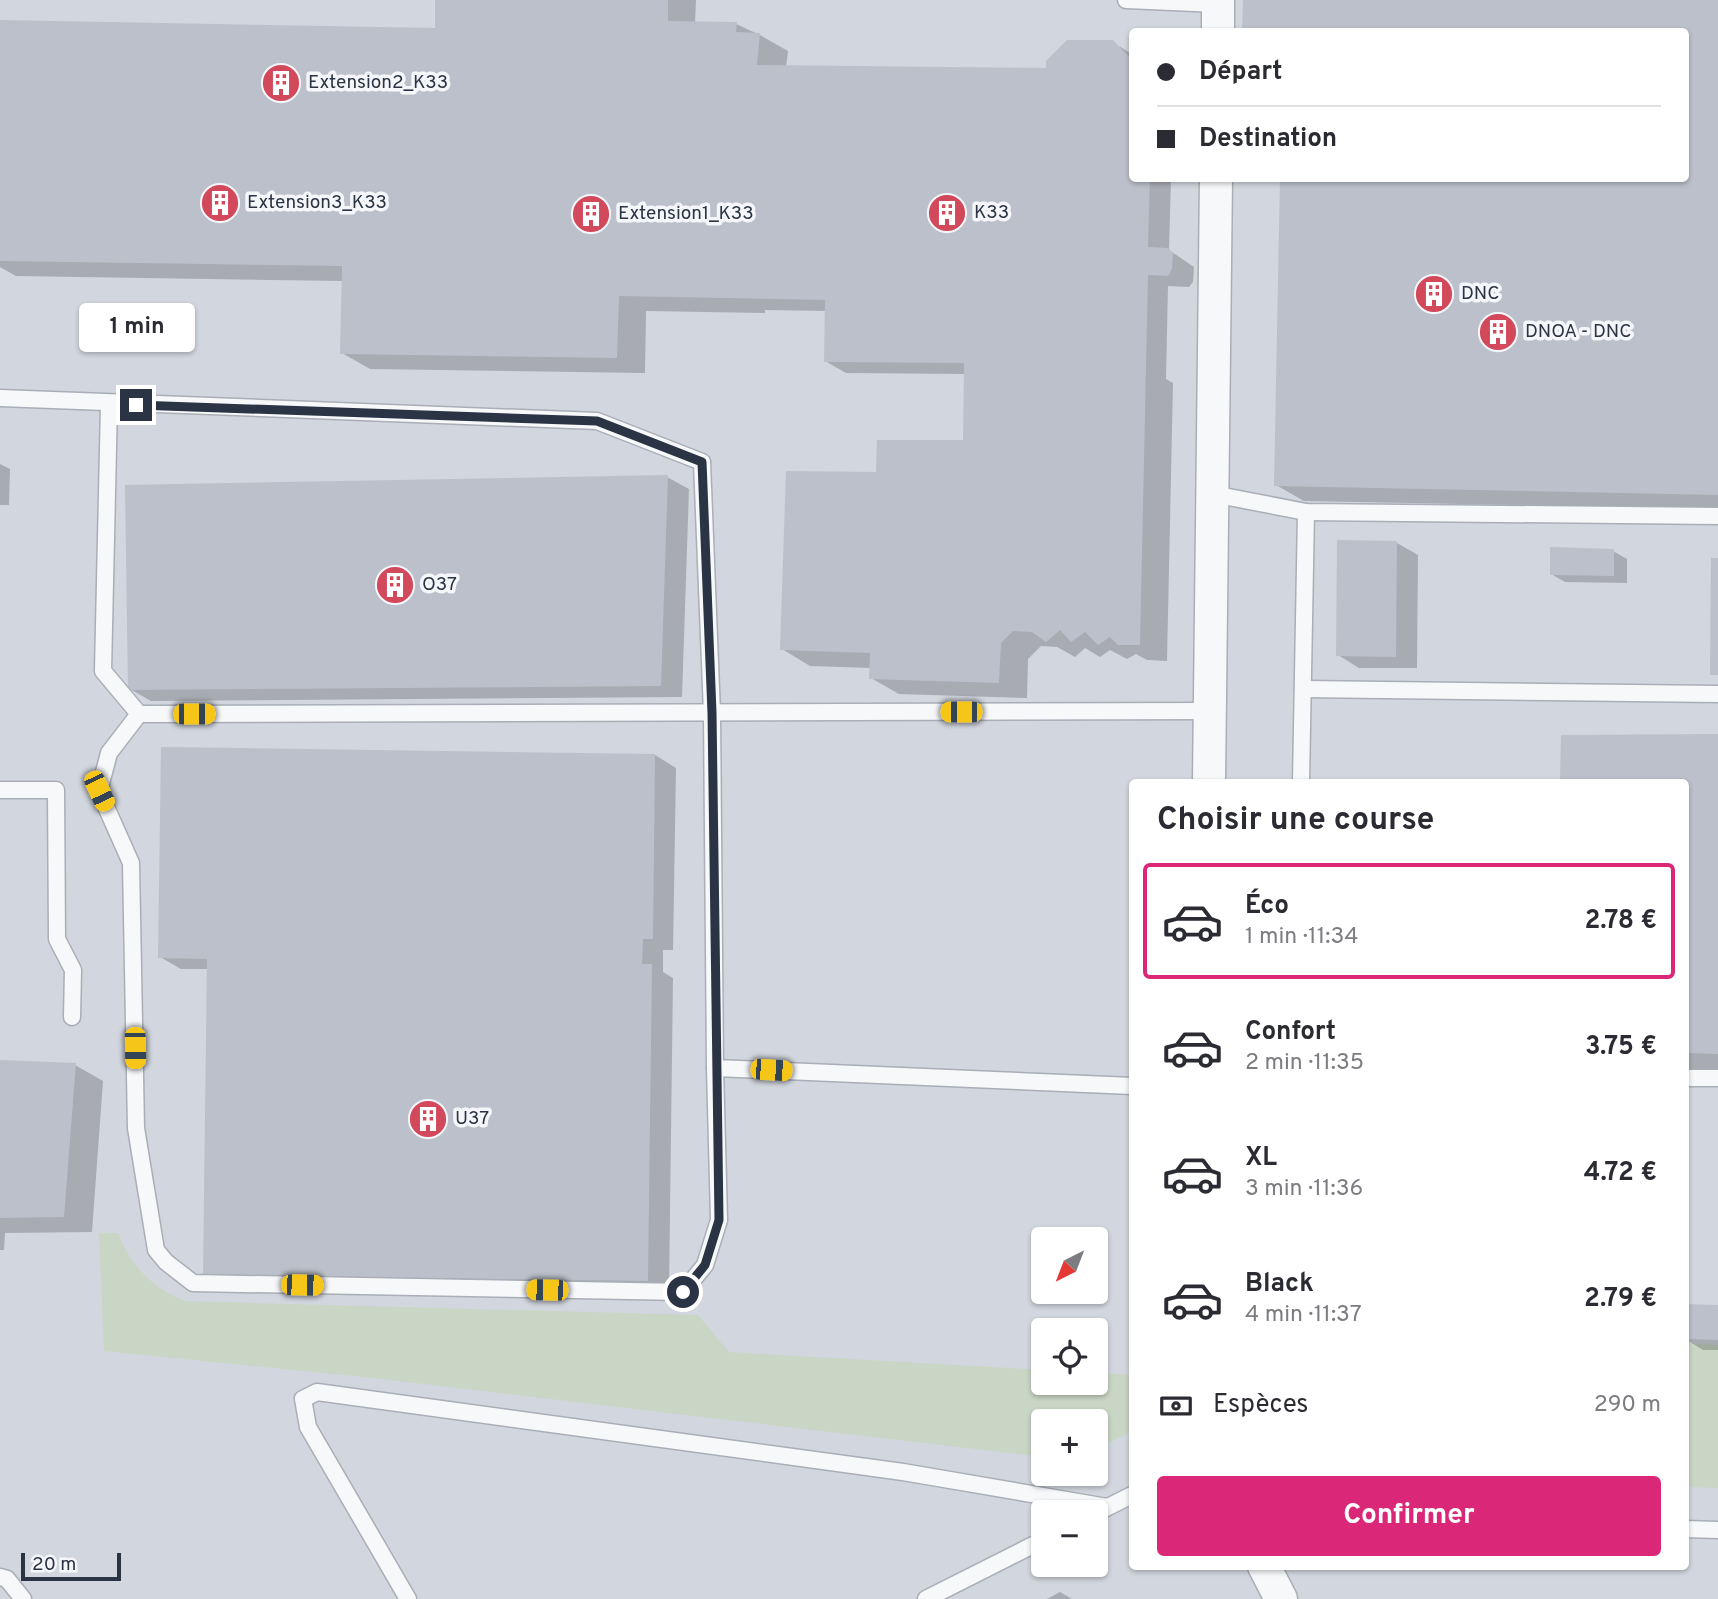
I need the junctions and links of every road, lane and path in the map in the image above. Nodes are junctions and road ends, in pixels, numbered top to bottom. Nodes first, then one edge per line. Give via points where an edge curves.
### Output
1 (1126, 0) edge
2 (1218, 12) edge
3 (1216, 182) edge
4 (0, 398) edge
5 (109, 404) junction
6 (1213, 494) junction
7 (1306, 512) junction
8 (1718, 516) edge
9 (1303, 689) junction
10 (1718, 694) edge
11 (1210, 711) junction
12 (712, 713) junction
13 (139, 714) junction
14 (1209, 779) edge
15 (1301, 779) edge
16 (0, 790) edge
17 (72, 1017) dead end
18 (715, 1068) junction
19 (1689, 1078) edge
20 (1718, 1078) edge
21 (1129, 1086) edge
22 (1129, 1496) edge
23 (1049, 1500) edge
24 (1108, 1507) edge
25 (1689, 1529) edge
26 (1718, 1530) edge
27 (1031, 1546) edge
28 (1266, 1570) edge
29 (0, 1577) edge
30 (23, 1599) edge
31 (408, 1599) edge
32 (926, 1599) edge
33 (1281, 1599) edge

1 - 2 lane
3 - 6 street
4 - 5 lane
5 - 12 lane via 597,421 702,462
5 - 13 lane via 103,671
6 - 7 lane
6 - 11 street
7 - 8 lane
7 - 9 lane
9 - 10 lane
9 - 15 lane
11 - 12 lane
11 - 14 street
12 - 13 lane
12 - 18 lane
13 - 18 lane via 109,753 99,791 131,863 136,1128 156,1250 193,1283 683,1292 705,1265 719,1220
16 - 17 lane via 56,790 57,939 73,970
18 - 21 lane
19 - 20 lane
22 - 24 lane
23 - 31 lane via 903,1472 317,1392 303,1399 308,1427
25 - 26 lane
27 - 32 lane
28 - 33 street
29 - 30 lane

